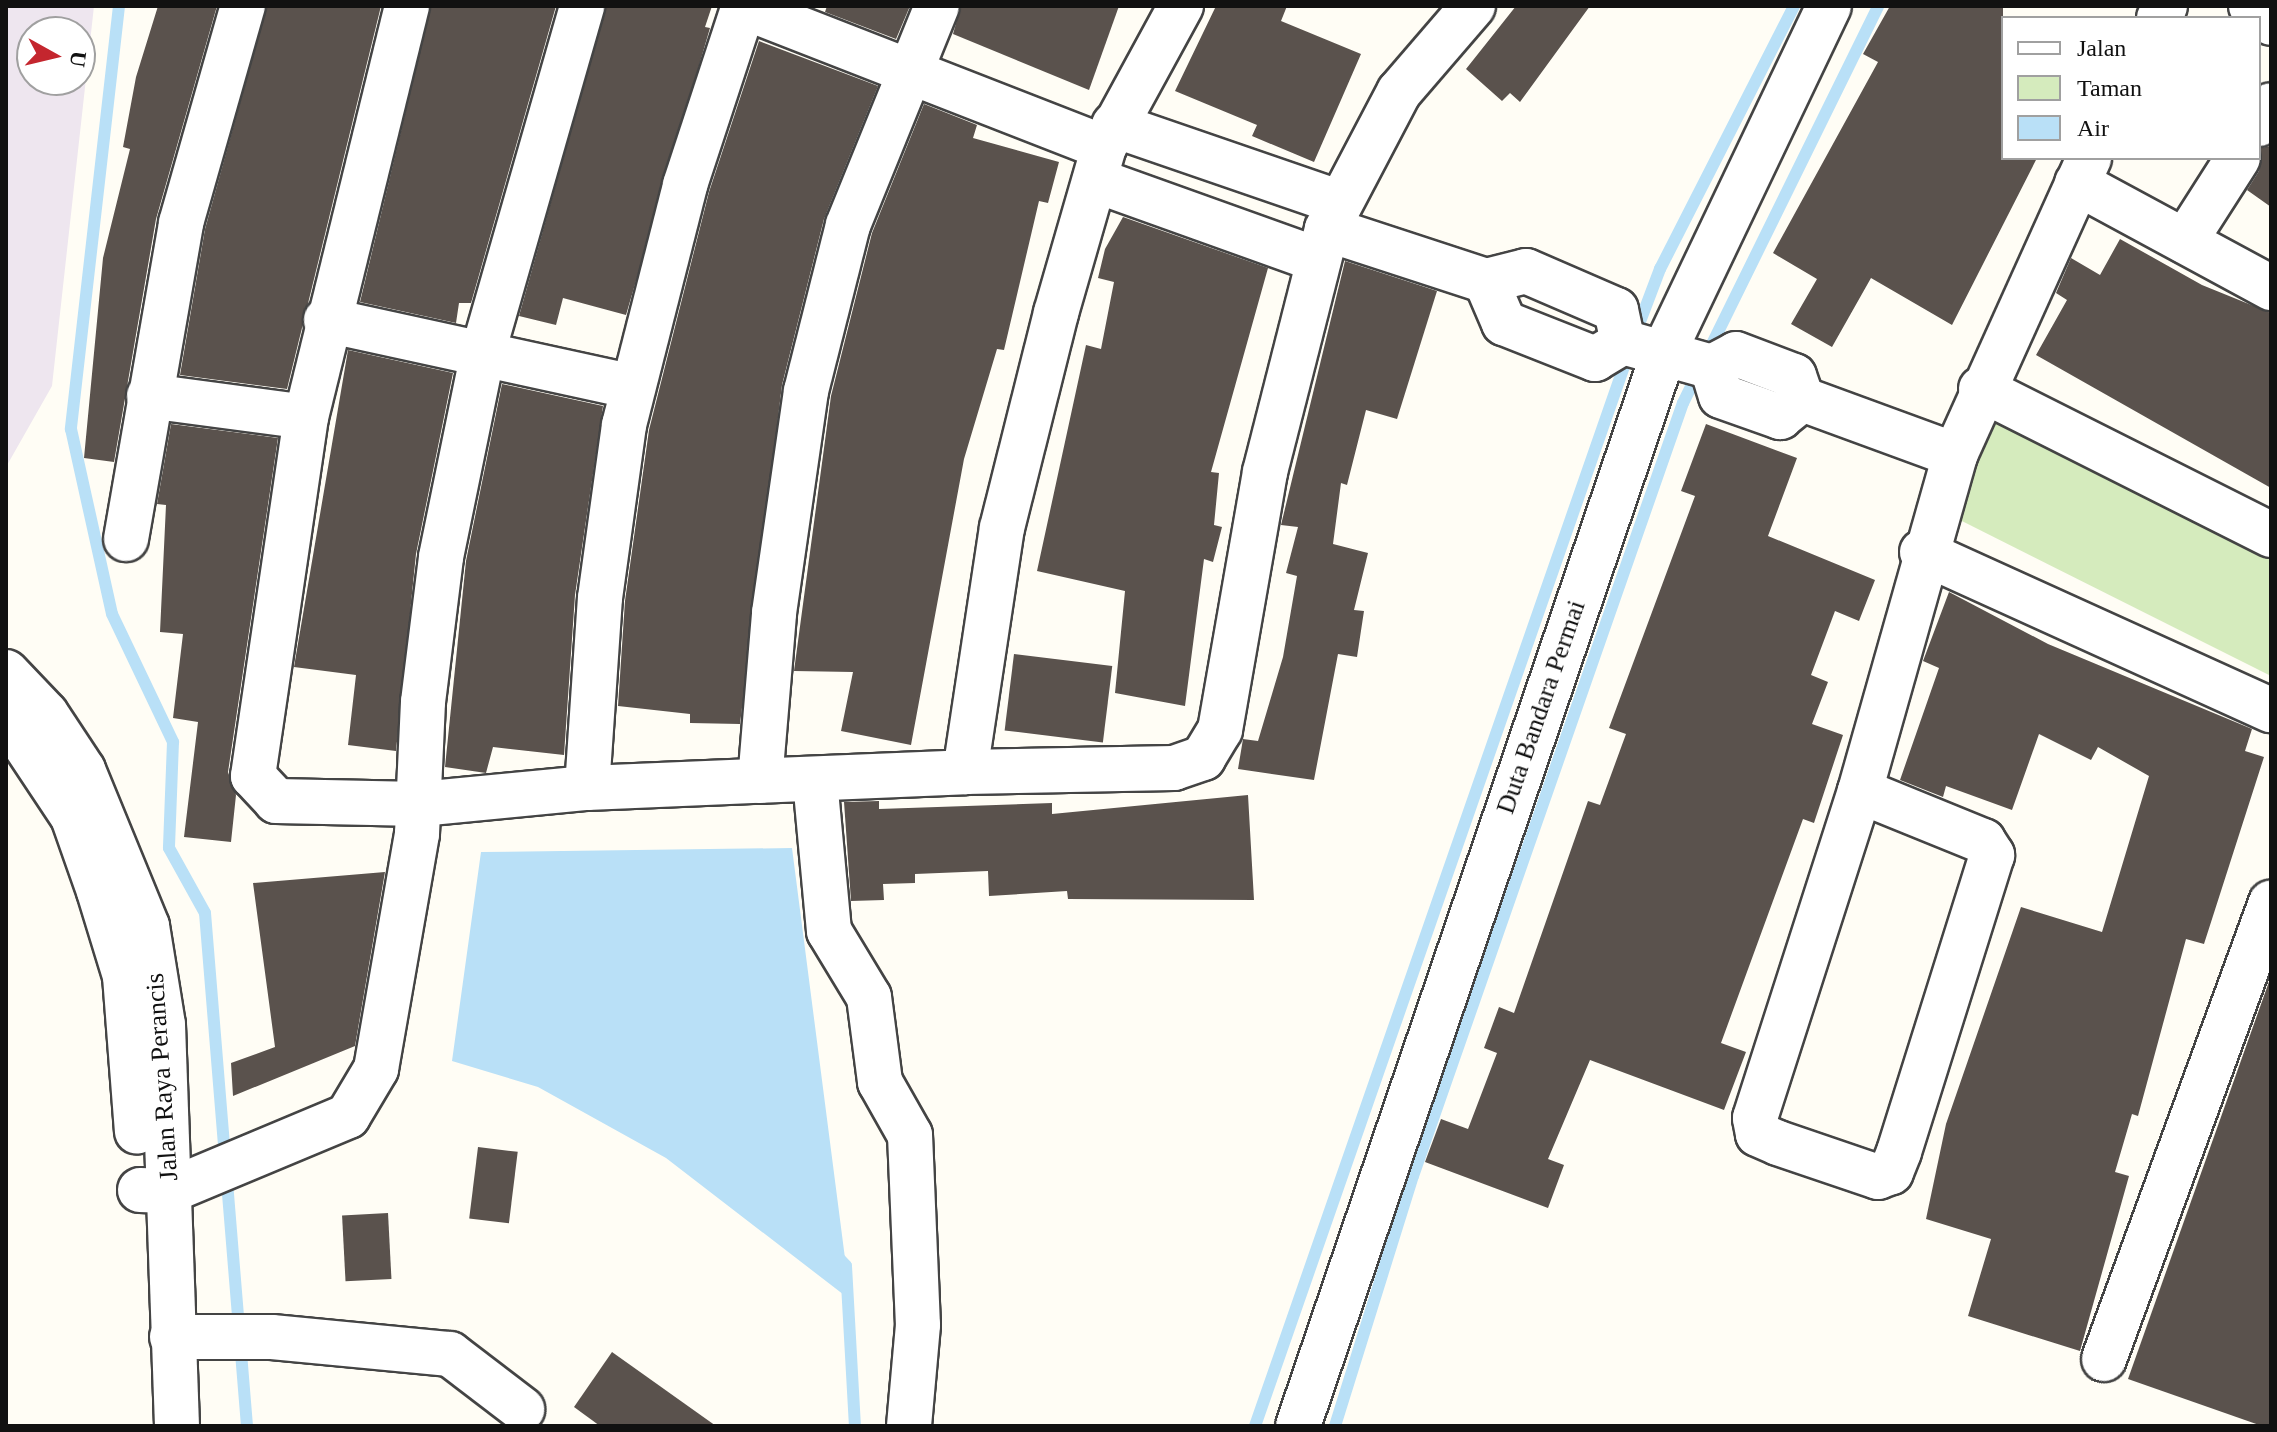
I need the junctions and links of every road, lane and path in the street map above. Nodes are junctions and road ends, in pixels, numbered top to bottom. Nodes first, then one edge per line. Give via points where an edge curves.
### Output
1 (243, 6) edge
2 (407, 6) edge
3 (582, 6) edge
4 (744, 6) edge
5 (937, 6) edge
6 (1181, 6) edge
7 (1473, 6) edge
8 (1829, 6) edge
9 (2251, 6) edge
10 (2271, 23) edge
11 (907, 72) junction
12 (1104, 151) junction
13 (2237, 160) edge
14 (2083, 171) edge
15 (1327, 230) junction
16 (2185, 241) junction
17 (2271, 288) edge
18 (326, 320) junction
19 (483, 352) junction
20 (1664, 353) junction
21 (633, 387) junction
22 (1981, 389) junction
23 (149, 396) junction
24 (306, 417) junction
25 (1955, 455) junction
26 (2271, 535) edge
27 (126, 539) dead end
28 (1922, 552) junction
29 (6, 672) edge
30 (2271, 710) edge
31 (6, 716) edge
32 (965, 772) junction
33 (815, 780) junction
34 (760, 781) junction
35 (587, 788) junction
36 (1860, 791) junction
37 (420, 804) junction
38 (2271, 903) edge
39 (154, 1191) junction
40 (172, 1337) junction
41 (2104, 1359) dead end
42 (522, 1409) dead end
43 (151, 1426) edge
44 (177, 1426) edge
45 (909, 1426) edge
46 (1298, 1426) edge

1 - 23 street via 181,223
2 - 18 street
3 - 19 street
4 - 11 street
4 - 21 street via 685,185
5 - 11 street
6 - 12 street
7 - 15 street via 1399,92
8 - 20 street, Duta Bandara Permai
9 - 10 street
11 - 12 street
11 - 34 street via 848,225 806,391 774,613
12 - 15 street
12 - 15 street
12 - 32 street via 1002,528
13 - 16 street
14 - 16 street
14 - 22 street
15 - 20 street via 1486,281 1526,271 1616,310
15 - 32 street via 1265,472 1220,730 1203,758 1174,768
16 - 17 street
18 - 19 street
18 - 24 street
19 - 21 street
19 - 37 street via 441,557 423,702
20 - 25 street via 1736,354 1794,376 1802,399
20 - 46 street, Duta Bandara Permai
21 - 35 street via 600,598
22 - 25 street
22 - 26 street
23 - 24 street
23 - 27 street
24 - 37 street via 253,776 276,801
25 - 28 street
28 - 30 street
28 - 36 street
29 - 39 street, Jalan Raya Perancis via 46,714 83,770 133,879 156,967
31 - 39 street, Jalan Raya Perancis via 73,817 125,976
32 - 33 street
33 - 34 street
33 - 45 street via 829,931 869,997 880,1082 910,1135 918,1325
34 - 35 street
35 - 37 street
36 - 36 street via 1755,1118 1758,1134 1878,1177 1891,1172 1899,1152 1992,855 1983,841
37 - 39 street via 376,1069 364,1096 348,1116 229,1167
38 - 41 street
39 - 40 street, Jalan Raya Perancis
39 - 43 street, Jalan Raya Perancis
40 - 42 street via 272,1337 450,1354
40 - 44 street, Jalan Raya Perancis

